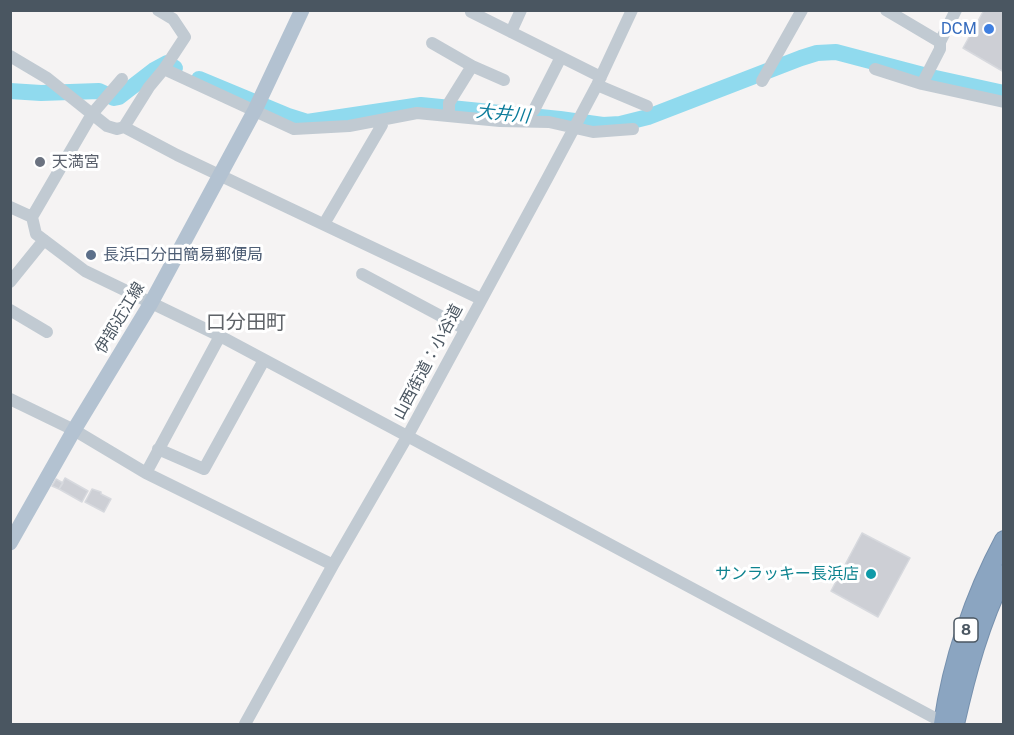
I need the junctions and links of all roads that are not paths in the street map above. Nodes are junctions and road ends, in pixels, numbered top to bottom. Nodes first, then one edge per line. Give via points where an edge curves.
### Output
1 (158, 10) edge
2 (302, 10) edge
3 (472, 10) edge
4 (522, 10) edge
5 (633, 10) edge
6 (802, 10) edge
7 (886, 10) edge
8 (956, 10) edge
9 (511, 32) junction
10 (940, 42) junction
11 (432, 43) dead end
12 (10, 56) edge
13 (561, 57) junction
14 (472, 66) junction
15 (164, 69) junction
16 (875, 69) dead end
17 (122, 79) dead end
18 (504, 80) dead end
19 (599, 81) junction
20 (762, 81) dead end
21 (922, 84) junction
22 (1004, 102) edge
23 (647, 106) dead end
24 (255, 110) junction
25 (534, 110) dead end
26 (92, 114) junction
27 (449, 115) junction
28 (381, 120) junction
29 (124, 127) junction
30 (573, 128) junction
31 (633, 129) dead end
32 (220, 175) junction
33 (10, 207) edge
34 (32, 218) junction
35 (324, 224) junction
36 (44, 240) junction
37 (362, 274) dead end
38 (10, 282) edge
39 (481, 299) junction
40 (151, 303) junction
41 (10, 310) edge
42 (465, 329) junction
43 (47, 332) dead end
44 (220, 336) junction
45 (264, 360) junction
46 (10, 399) edge
47 (74, 430) junction
48 (407, 437) junction
49 (158, 449) junction
50 (146, 473) junction
51 (1004, 540) edge
52 (10, 543) edge
53 (333, 565) junction
54 (1003, 577) edge
55 (940, 723) edge
56 (245, 724) edge

1 - 15 street via 173,19 185,38
2 - 24 main road, 伊部近江線
3 - 9 street
4 - 9 street
5 - 19 street, 山西街道：小谷道
6 - 20 street
7 - 10 street
8 - 10 street
9 - 13 street
10 - 21 street
11 - 14 street
12 - 26 street via 47,78
13 - 19 street
13 - 25 street
14 - 18 street
14 - 27 street via 449,104
15 - 24 street
15 - 29 street
16 - 21 street
17 - 26 street
19 - 23 street
19 - 30 street, 山西街道：小谷道
21 - 22 street
24 - 28 street via 294,129
24 - 32 main road, 伊部近江線
26 - 29 street via 107,126
26 - 34 street
27 - 28 street via 417,113
27 - 30 street via 500,122 549,122
28 - 35 street via 382,125
29 - 32 street
30 - 31 street via 593,132
30 - 39 street, 山西街道：小谷道
32 - 35 street
32 - 40 main road, 伊部近江線
33 - 34 street
34 - 36 street via 36,234
35 - 39 street
36 - 38 street
36 - 40 street via 85,271
37 - 42 street
39 - 42 street, 山西街道：小谷道
40 - 44 street
40 - 47 main road, 伊部近江線
41 - 43 street
42 - 48 street, 山西街道：小谷道
44 - 45 street
44 - 49 street
45 - 48 street
45 - 49 street via 204,469
46 - 47 street
47 - 50 street
47 - 52 main road, 伊部近江線
48 - 53 street, 山西街道：小谷道
48 - 55 street
49 - 50 street
50 - 53 street
51 - 55 highway, 8 via 978,597
53 - 56 street, 山西街道：小谷道
54 - 55 highway, 8 via 968,666

